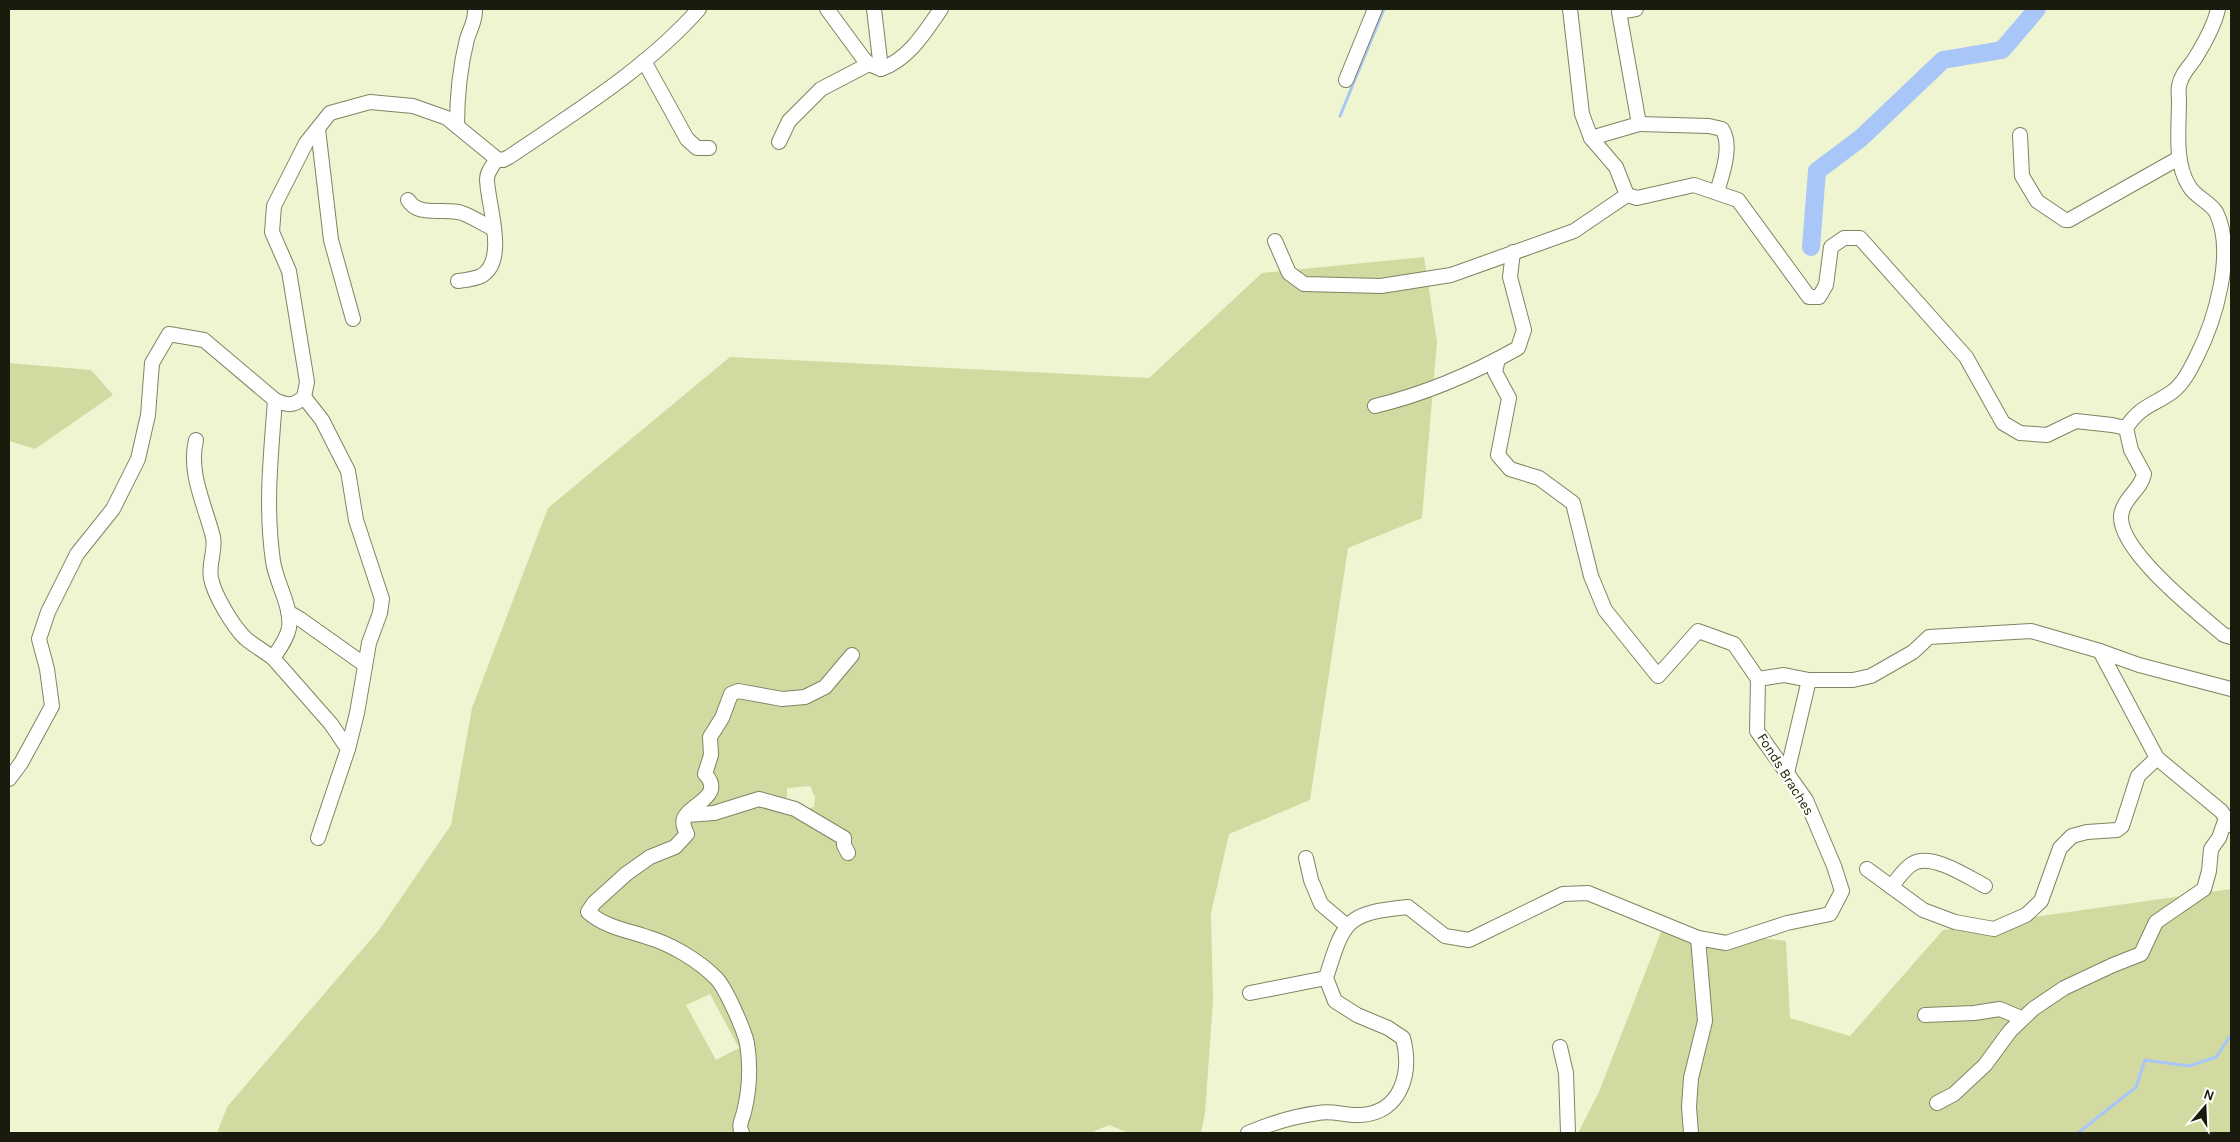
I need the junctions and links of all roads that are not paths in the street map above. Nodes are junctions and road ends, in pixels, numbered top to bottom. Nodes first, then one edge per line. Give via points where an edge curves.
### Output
1 (475, 9) edge
2 (700, 9) edge
3 (827, 9) edge
4 (874, 9) edge
5 (941, 9) edge
6 (1374, 9) edge
7 (1570, 9) edge
8 (1636, 9) edge
9 (2218, 9) edge
10 (644, 61) junction
11 (875, 66) junction
12 (1346, 80) dead end
13 (1639, 124) junction
14 (457, 126) junction
15 (318, 129) junction
16 (2020, 135) dead end
17 (1591, 138) junction
18 (779, 142) dead end
19 (709, 148) dead end
20 (2179, 158) junction
21 (497, 159) junction
22 (1717, 192) junction
23 (1627, 195) junction
24 (408, 200) dead end
25 (494, 229) junction
26 (1275, 241) dead end
27 (1513, 252) junction
28 (458, 281) dead end
29 (353, 319) dead end
30 (1498, 359) junction
31 (304, 397) junction
32 (276, 400) junction
33 (1375, 406) dead end
34 (2126, 428) junction
35 (196, 440) dead end
36 (288, 612) junction
37 (2231, 638) edge
38 (2100, 651) junction
39 (852, 655) dead end
40 (273, 658) junction
41 (365, 665) junction
42 (1758, 679) junction
43 (1809, 680) junction
44 (2231, 689) edge
45 (348, 749) junction
46 (2156, 758) junction
47 (1787, 773) junction
48 (9, 779) edge
49 (686, 815) junction
50 (2229, 821) edge
51 (318, 838) dead end
52 (848, 853) dead end
53 (1306, 858) dead end
54 (1867, 869) dead end
55 (1985, 886) dead end
56 (1891, 887) junction
57 (1347, 926) junction
58 (1698, 938) junction
59 (1326, 978) junction
60 (1250, 993) dead end
61 (1925, 1015) dead end
62 (2020, 1018) junction
63 (1560, 1047) dead end
64 (1938, 1103) dead end
65 (742, 1133) edge
66 (1248, 1133) edge
67 (1568, 1133) edge
68 (1691, 1133) edge

1 - 14 street via 458,92
2 - 10 street via 679,32
3 - 11 street
4 - 11 street
5 - 11 street via 914,47 890,66
6 - 12 street
7 - 17 street via 1582,114
8 - 13 street via 1619,12
9 - 20 street via 2209,35 2179,86
10 - 19 street via 690,142 697,148
10 - 21 street via 509,157
11 - 18 street via 821,89 789,121
13 - 17 street
13 - 22 street via 1722,129 1727,147
14 - 15 street via 447,118 413,106 370,102 330,113
14 - 21 street
15 - 29 street via 331,240
15 - 31 street via 306,142 274,206 272,232 288,271 307,382
16 - 20 street via 2022,176 2037,202 2066,220
17 - 23 street via 1616,167
20 - 34 street via 2189,187 2215,211 2221,229 2225,261 2219,292 2197,357 2184,379 2174,391 2134,416
21 - 25 street via 486,178
22 - 23 street via 1694,185 1637,198
22 - 34 street via 1738,200 1809,297 1819,297 1826,285 1831,247 1844,238 1860,238 1966,357 2003,423 2020,432 2047,435 2076,421
23 - 27 street via 1574,231
24 - 25 street via 420,210 462,213
25 - 28 street via 495,247 487,271
26 - 27 street via 1289,273 1304,284 1381,286 1451,274
27 - 30 street via 1510,278 1524,330 1518,348
30 - 33 street via 1411,398
30 - 42 street via 1495,372 1509,398 1498,455 1510,468 1539,478 1573,503 1591,576 1605,610 1658,676 1698,631 1734,644
31 - 32 street via 295,404 286,405
31 - 41 street via 322,420 348,471 356,520 380,589 380,613
32 - 36 street via 268,507 273,563
32 - 48 street via 204,340 170,334 152,363 148,415 138,459 113,509 77,554 38,639 47,668 52,706
34 - 37 street via 2130,450 2144,474 2142,482 2126,501 2122,514 2121,523 2129,540 2157,576
35 - 40 street via 194,462 214,544 210,564 214,590 245,638
36 - 40 street via 287,637
36 - 41 street
38 - 43 street via 2031,631 1929,637 1913,652 1871,676 1853,680
38 - 44 street via 2140,666
38 - 46 street
39 - 49 street via 825,687 805,697 782,699 738,691 731,694 710,737 711,756 705,774 711,788 705,800
40 - 45 street via 331,724
41 - 45 street
42 - 43 street via 1784,675
42 - 47 street, Fonds Braches via 1757,731
43 - 47 street
45 - 51 street
46 - 50 street
46 - 56 street via 2138,776 2122,826 2117,830 2072,836 2060,848 2041,901 2026,915 1994,929 1955,922 1923,910
47 - 58 street, Fonds Braches via 1806,800 1842,891 1830,914 1788,923 1726,944
49 - 52 street via 714,813 758,799 795,809 838,832 844,838
49 - 65 street via 683,826 687,834 675,847 650,856 608,890 588,912 597,920 672,948 717,979 745,1032 750,1061 750,1086 740,1122
50 - 62 street via 2211,850 2204,889 2156,922 2141,954 2064,988
53 - 57 street via 1321,904
54 - 56 street
55 - 56 street via 1946,865 1925,861 1913,863
57 - 58 street, Fonds Braches via 1358,916 1408,907 1445,936 1469,940 1563,894 1588,893
57 - 59 street via 1337,944
58 - 68 street via 1706,1021 1691,1078
59 - 60 street
59 - 66 street via 1335,1001 1403,1038 1408,1055 1406,1072 1395,1097 1387,1108 1377,1113 1359,1116 1320,1112
61 - 62 street via 2000,1009
62 - 64 street via 1985,1065 1954,1094
63 - 67 street via 1566,1073

